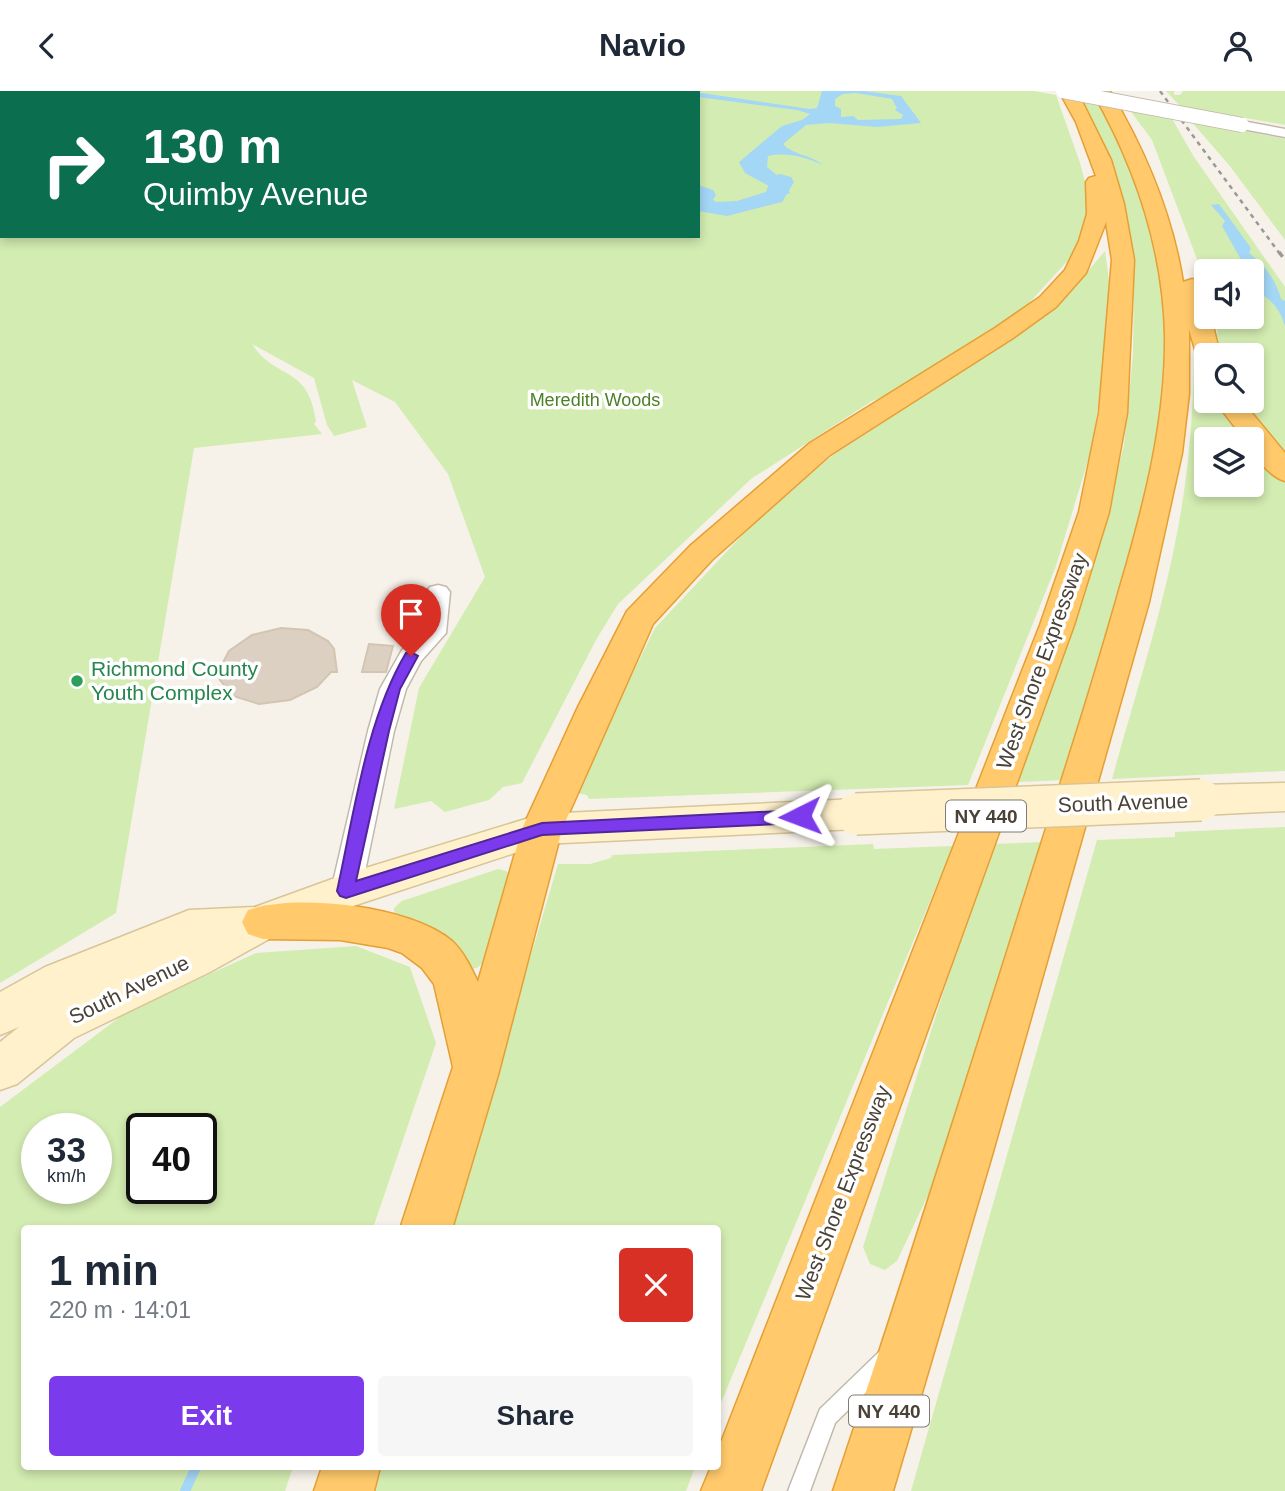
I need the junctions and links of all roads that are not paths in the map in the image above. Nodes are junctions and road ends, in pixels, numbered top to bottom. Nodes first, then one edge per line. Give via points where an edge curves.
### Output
1 (1079, 99) edge
2 (1285, 133) edge
3 (1140, 162) junction
4 (1204, 343) edge
5 (1238, 413) edge
6 (1285, 472) edge
7 (438, 593) dead end
8 (1285, 797) edge
9 (542, 829) junction
10 (346, 891) junction
11 (263, 922) junction
12 (0, 1015) edge
13 (0, 1069) edge
14 (474, 1075) junction
15 (427, 1225) edge
16 (914, 1331) junction
17 (350, 1470) edge
18 (344, 1491) edge
19 (731, 1491) edge
20 (799, 1491) edge
21 (863, 1491) edge

1 - 2 street, bridge
1 - 3 highway, NY 440
1 - 9 highway via 1098,214 1075,273 1048,302 1004,333 820,449 701,553 639,619
1 - 19 highway, West Shore Expressway / NY 440 via 1114,204 1123,260 1114,413 1094,512 1018,729
3 - 4 highway via 1165,207 1178,243
3 - 16 highway, NY 440 via 1168,262 1177,333 1174,419 1160,492 1118,656
5 - 6 highway
7 - 10 street via 434,633 411,656 393,689
8 - 9 street, South Avenue, bridge
9 - 10 street, South Avenue
9 - 14 highway
10 - 11 street, South Avenue
11 - 12 street, South Avenue via 189,927 61,980
11 - 13 street, South Avenue via 58,1024
11 - 14 highway via 384,927 435,953 451,972 467,1014
14 - 15 highway
16 - 20 lane via 827,1416
16 - 21 highway, NY 440
17 - 18 highway

